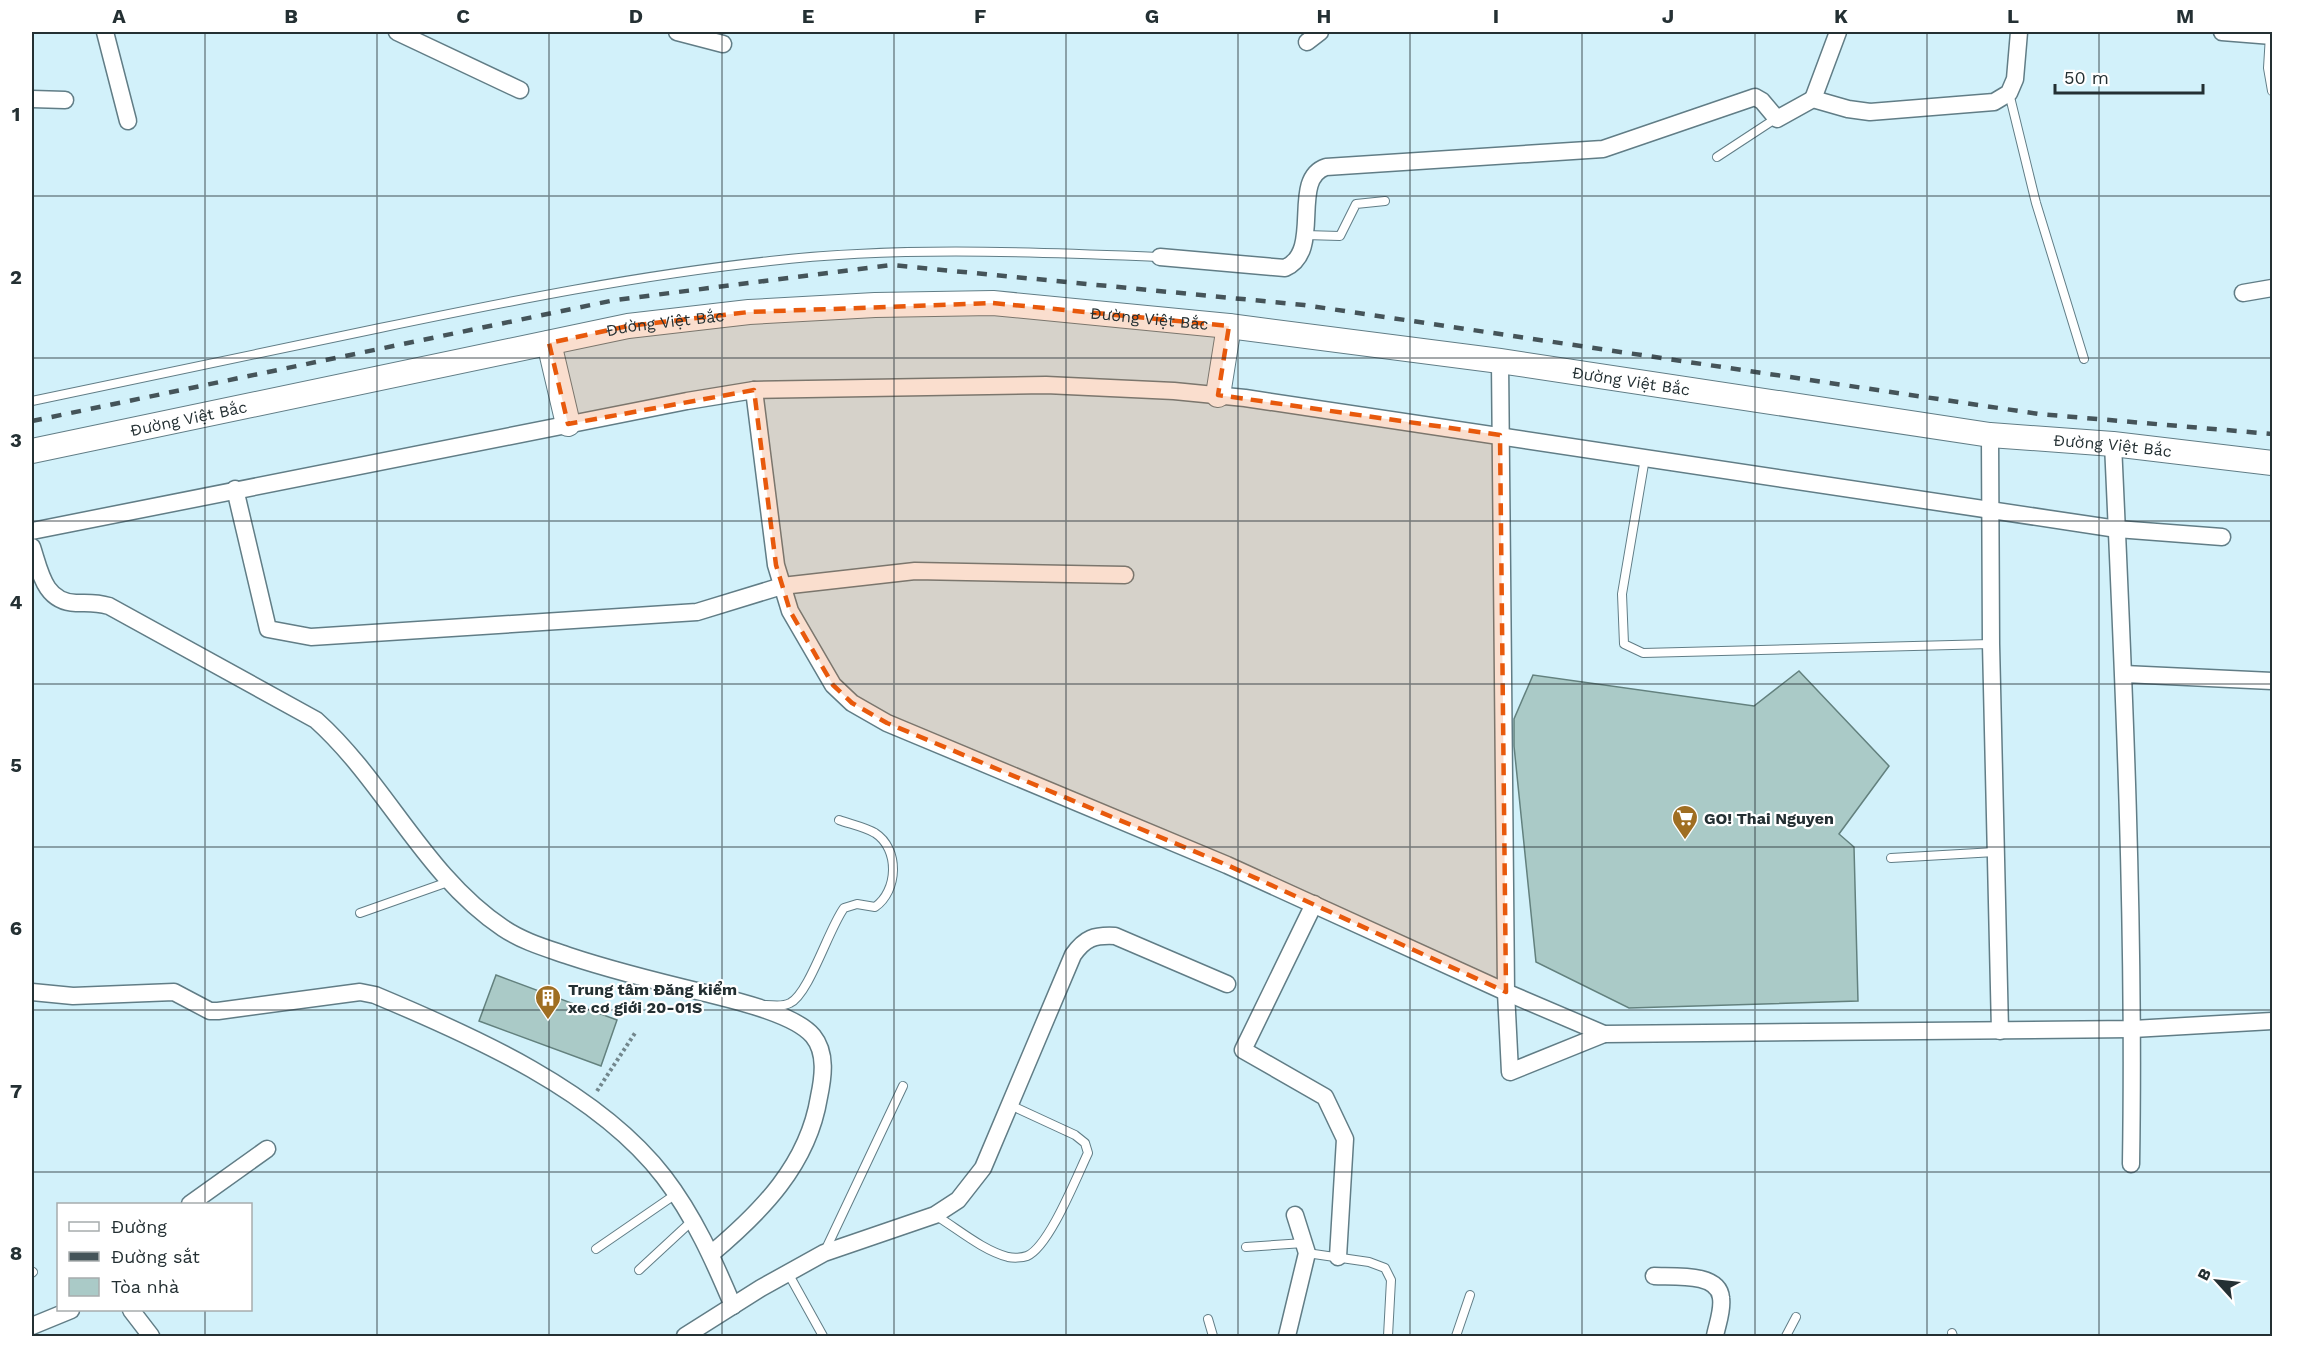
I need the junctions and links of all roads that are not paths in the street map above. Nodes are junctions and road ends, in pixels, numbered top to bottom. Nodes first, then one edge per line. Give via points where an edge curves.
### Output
1 (105, 32) edge
2 (397, 32) edge
3 (677, 32) edge
4 (1320, 32) edge
5 (1838, 32) edge
6 (2019, 32) edge
7 (2222, 32) edge
8 (2271, 35) edge
9 (1307, 42) dead end
10 (723, 44) dead end
11 (520, 90) dead end
12 (2272, 92) edge
13 (2009, 93) junction
14 (32, 99) edge
15 (1813, 99) junction
16 (65, 100) dead end
17 (1775, 118) junction
18 (128, 121) dead end
19 (1717, 157) dead end
20 (1385, 201) dead end
21 (1305, 235) junction
22 (1160, 257) joint
23 (2272, 288) edge
24 (2243, 293) dead end
25 (1229, 326) junction
26 (549, 343) junction
27 (2084, 358) dead end
28 (1500, 361) junction
29 (754, 390) junction
30 (1218, 395) junction
31 (32, 401) edge
32 (568, 424) junction
33 (1500, 435) junction
34 (1990, 435) junction
35 (2113, 444) junction
36 (32, 451) edge
37 (1645, 458) junction
38 (2272, 463) edge
39 (235, 489) junction
40 (1990, 508) junction
41 (2117, 529) junction
42 (32, 531) edge
43 (2222, 537) dead end
44 (32, 547) edge
45 (1125, 575) dead end
46 (782, 586) junction
47 (1991, 644) junction
48 (2124, 674) junction
49 (2272, 681) edge
50 (839, 820) dead end
51 (1995, 852) junction
52 (1892, 858) dead end
53 (448, 882) junction
54 (1314, 904) junction
55 (360, 913) dead end
56 (1227, 984) dead end
57 (32, 992) edge
58 (1506, 992) junction
59 (748, 1004) junction
60 (2272, 1021) edge
61 (2133, 1029) junction
62 (2000, 1031) junction
63 (1604, 1034) junction
64 (903, 1086) dead end
65 (1010, 1106) junction
66 (267, 1149) dead end
67 (2131, 1164) dead end
68 (676, 1194) junction
69 (191, 1203) edge
70 (935, 1215) junction
71 (1294, 1215) dead end
72 (693, 1220) junction
73 (1246, 1247) dead end
74 (1306, 1248) junction
75 (596, 1249) dead end
76 (824, 1253) junction
77 (711, 1254) junction
78 (1338, 1257) junction
79 (639, 1270) dead end
80 (788, 1273) junction
81 (1654, 1276) dead end
82 (1470, 1295) dead end
83 (733, 1306) junction
84 (69, 1311) edge
85 (132, 1311) edge
86 (1796, 1317) dead end
87 (1208, 1319) dead end
88 (32, 1326) edge
89 (151, 1336) edge
90 (686, 1336) edge
91 (822, 1336) edge
92 (1213, 1336) edge
93 (1287, 1336) edge
94 (1388, 1336) edge
95 (1456, 1336) edge
96 (1715, 1336) edge
97 (1786, 1336) edge

1 - 18 street
2 - 11 street
3 - 10 street
4 - 9 street
5 - 15 street
6 - 13 street via 2015,79
7 - 8 street
8 - 12 lane via 2268,68
13 - 15 street via 1994,102 1870,112
13 - 27 lane via 2036,203
14 - 16 street
15 - 17 street via 1784,118
17 - 19 lane
17 - 21 street via 1755,97 1603,149 1326,167 1312,180
20 - 21 lane via 1356,204 1340,236
21 - 22 street via 1299,258 1285,268
22 - 31 lane via 894,251 773,260 573,288
23 - 24 street
25 - 26 main road, Đường Việt Bắc via 993,303 874,305 738,313 627,326
25 - 28 main road, Đường Việt Bắc
25 - 30 main road
26 - 32 main road
26 - 36 main road, Đường Việt Bắc
28 - 33 street
28 - 34 main road, Đường Việt Bắc
29 - 30 street via 1046,385
29 - 32 street
29 - 46 street
30 - 33 street
32 - 39 street
33 - 37 street
33 - 58 street
34 - 35 main road, Đường Việt Bắc
34 - 40 street
35 - 38 main road, Đường Việt Bắc
35 - 41 street
37 - 40 street
37 - 47 lane via 1622,594 1624,644 1643,653
39 - 42 street
39 - 46 street via 268,628 311,637 697,612
40 - 41 street
40 - 47 street
41 - 43 street
41 - 48 street
44 - 53 street via 45,588 62,601 109,606 316,720 364,771
45 - 46 street via 915,571
46 - 54 street via 790,611 833,685 852,703 887,723
47 - 51 street
48 - 49 street
48 - 61 street
50 - 59 lane via 876,834 885,844 893,859 891,883 884,900 874,907 857,904 844,908 792,1002
51 - 52 lane
51 - 62 street
53 - 55 lane
53 - 59 street via 501,927 523,940 616,971
54 - 58 street
54 - 78 street via 1243,1050 1325,1097 1345,1139
56 - 65 street via 1115,936 1096,935 1082,942 1073,955
57 - 68 street via 73,996 174,992 210,1011 360,992 375,995 459,1030 530,1068 626,1137
58 - 63 street
58 - 63 street via 1510,1072
59 - 77 street via 813,1036 822,1055 822,1080 817,1112 789,1171 756,1216
60 - 61 street
61 - 62 street
61 - 67 street
62 - 63 street
64 - 76 lane
65 - 70 street via 970,1188
65 - 70 lane via 1085,1143 1088,1153 1051,1230 1026,1257 1011,1257 996,1253
66 - 69 street
68 - 72 street
68 - 75 lane
70 - 76 street
71 - 74 street
72 - 77 street
72 - 79 lane
73 - 74 lane
74 - 78 lane
74 - 93 street
76 - 80 street
77 - 83 street
78 - 94 lane via 1379,1265 1390,1273
80 - 83 street
80 - 91 lane
81 - 96 street via 1708,1280 1717,1287 1721,1298
82 - 95 lane
83 - 90 street
84 - 88 street
85 - 89 street
86 - 97 lane
87 - 92 lane

